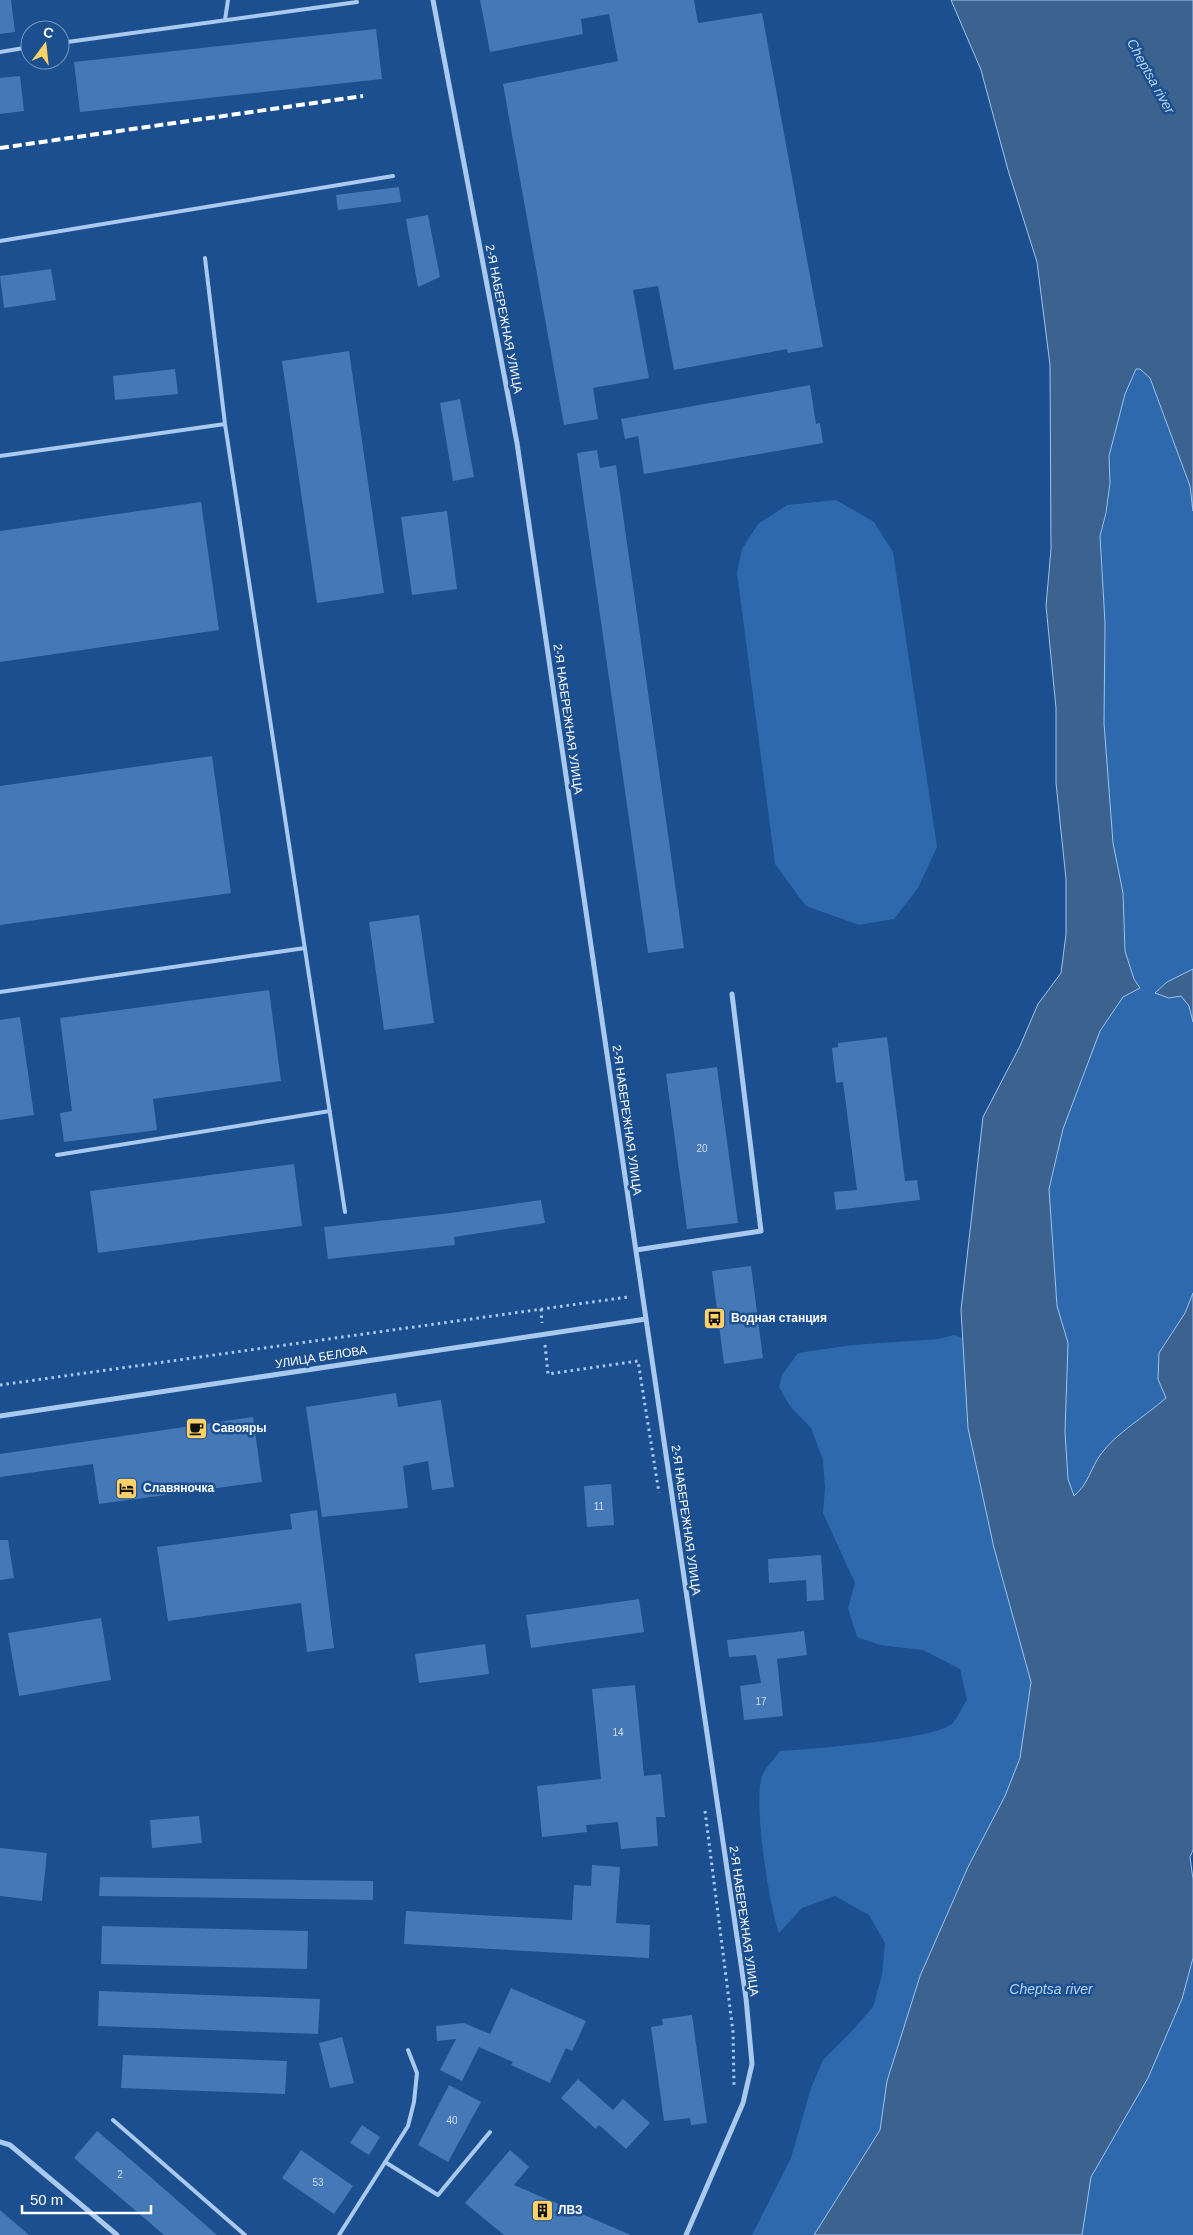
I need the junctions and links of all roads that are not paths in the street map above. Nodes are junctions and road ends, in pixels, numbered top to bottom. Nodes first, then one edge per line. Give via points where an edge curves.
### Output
1 (228, 0) edge
2 (433, 0) edge
3 (357, 2) dead end
4 (225, 20) junction
5 (70, 42) edge
6 (20, 49) edge
7 (0, 52) edge
8 (393, 176) dead end
9 (0, 241) edge
10 (205, 258) dead end
11 (225, 424) junction
12 (0, 456) edge
13 (305, 948) junction
14 (0, 992) edge
15 (732, 994) dead end
16 (330, 1111) junction
17 (57, 1155) dead end
18 (346, 1212) dead end
19 (636, 1250) junction
20 (646, 1318) junction
21 (0, 1416) edge
22 (408, 2050) dead end
23 (113, 2120) dead end
24 (490, 2132) dead end
25 (0, 2142) edge
26 (385, 2162) junction
27 (117, 2235) edge
28 (245, 2235) edge
29 (339, 2235) edge
30 (686, 2235) edge

1 - 4 lane
2 - 19 street, 2-Я НАБЕРЕЖНАЯ УЛИЦА via 517,443
3 - 4 lane
4 - 5 lane
6 - 7 lane
8 - 9 lane
10 - 11 lane
11 - 12 lane
11 - 13 lane
13 - 14 lane
13 - 16 lane
15 - 19 street via 761,1231
16 - 17 lane
16 - 18 lane
19 - 20 street, 2-Я НАБЕРЕЖНАЯ УЛИЦА
20 - 21 street, УЛИЦА БЕЛОВА
20 - 30 street, 2-Я НАБЕРЕЖНАЯ УЛИЦА via 746,1998 752,2064 743,2103
22 - 26 lane via 417,2073 414,2102 408,2126
23 - 28 lane
24 - 26 lane via 438,2195
25 - 27 street via 10,2145
26 - 29 lane

